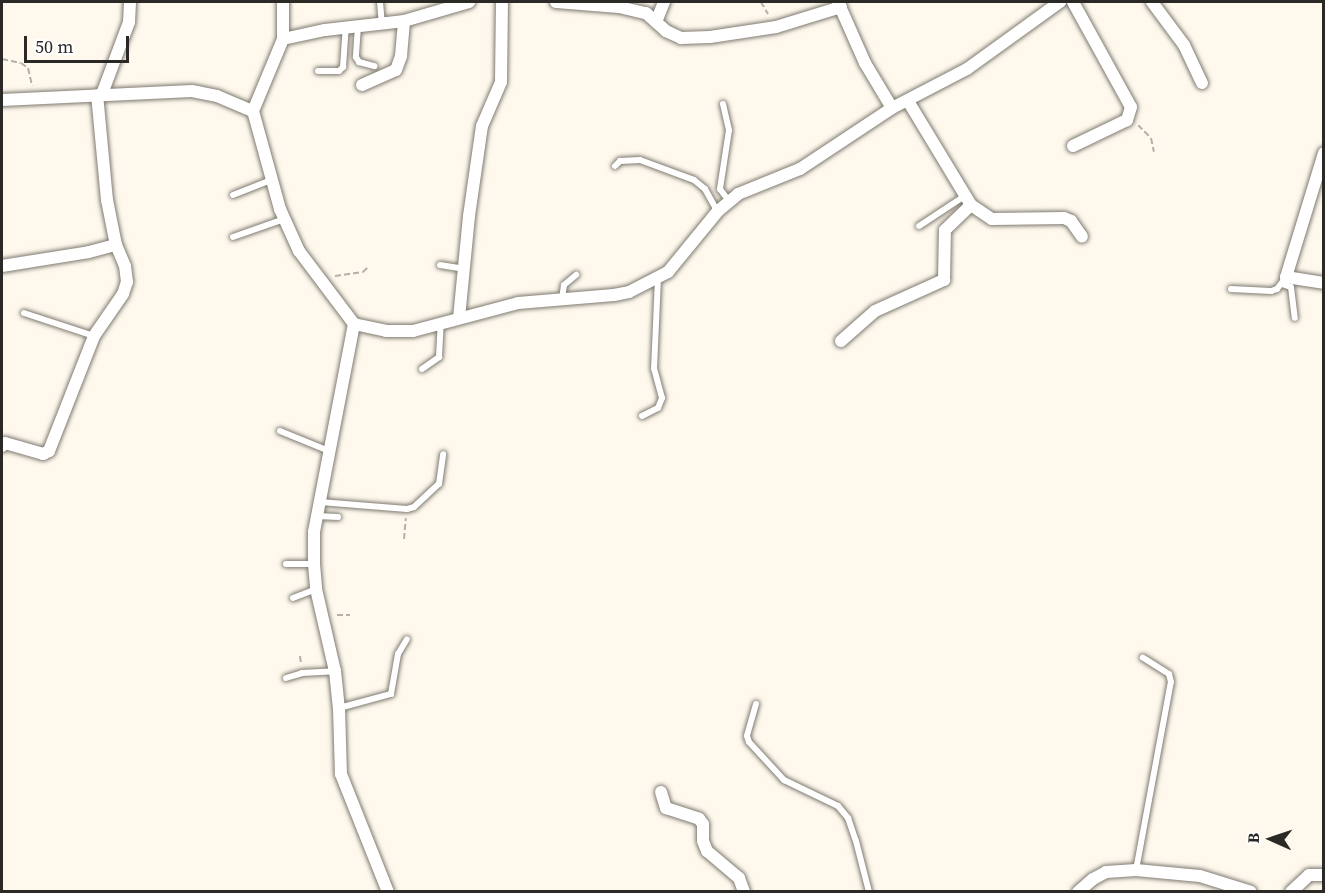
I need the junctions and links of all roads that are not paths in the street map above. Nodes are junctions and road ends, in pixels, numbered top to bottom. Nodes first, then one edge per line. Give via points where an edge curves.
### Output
1 (130, 2) edge
2 (283, 2) edge
3 (380, 2) edge
4 (469, 2) edge
5 (502, 2) edge
6 (556, 2) edge
7 (664, 2) edge
8 (1060, 2) edge
9 (1073, 2) edge
10 (1152, 2) edge
11 (598, 3) edge
12 (839, 4) edge
13 (404, 21) junction
14 (656, 22) junction
15 (382, 23) junction
16 (352, 27) junction
17 (283, 39) junction
18 (374, 66) dead end
19 (318, 71) dead end
20 (1203, 83) dead end
21 (362, 85) dead end
22 (99, 94) junction
23 (2, 100) edge
24 (908, 101) junction
25 (723, 104) dead end
26 (892, 108) junction
27 (253, 111) junction
28 (1073, 146) dead end
29 (1323, 153) edge
30 (615, 166) dead end
31 (272, 180) junction
32 (233, 195) dead end
33 (729, 201) junction
34 (967, 201) junction
35 (718, 212) junction
36 (284, 219) junction
37 (919, 226) dead end
38 (233, 237) dead end
39 (1082, 237) dead end
40 (116, 245) junction
41 (440, 265) dead end
42 (2, 266) edge
43 (464, 269) junction
44 (576, 274) dead end
45 (658, 277) junction
46 (1284, 280) junction
47 (1323, 284) edge
48 (1231, 289) dead end
49 (562, 299) junction
50 (24, 313) dead end
51 (459, 318) junction
52 (1295, 318) dead end
53 (441, 323) junction
54 (354, 324) junction
55 (94, 336) junction
56 (841, 341) dead end
57 (422, 369) dead end
58 (642, 416) dead end
59 (280, 431) dead end
60 (3, 444) edge
61 (329, 451) junction
62 (443, 454) dead end
63 (319, 502) junction
64 (317, 516) junction
65 (338, 517) dead end
66 (286, 564) dead end
67 (314, 564) junction
68 (316, 589) junction
69 (293, 598) dead end
70 (407, 639) dead end
71 (1143, 658) dead end
72 (335, 671) junction
73 (286, 678) dead end
74 (756, 704) dead end
75 (339, 708) junction
76 (661, 792) dead end
77 (1136, 870) junction
78 (1323, 875) edge
79 (388, 891) edge
80 (744, 891) edge
81 (869, 891) edge
82 (1081, 891) edge
83 (1244, 891) edge
84 (1291, 891) edge

1 - 22 street via 129,22
2 - 17 street
3 - 15 lane
4 - 13 street
5 - 43 street via 501,82 482,126
6 - 11 street
7 - 14 street
8 - 24 street via 967,69
9 - 28 street via 1131,107 1127,120
10 - 20 street via 1184,45
11 - 14 street via 646,14
12 - 14 street via 776,27 710,37 681,38
12 - 26 street via 869,71
13 - 15 street
13 - 21 street via 396,70
15 - 16 street
16 - 17 street
16 - 18 lane via 356,57 359,62
16 - 19 lane via 343,67
17 - 27 street
22 - 23 street
22 - 27 street via 192,92 218,96
22 - 40 street via 107,200
24 - 26 street
24 - 34 street
25 - 33 lane via 729,130 720,189
26 - 33 street via 800,169
27 - 31 street
29 - 46 street
30 - 35 lane via 620,160 640,160 694,180 705,189
31 - 32 lane
31 - 36 street
33 - 35 street
34 - 37 lane
34 - 39 street via 992,219 1064,218 1071,221
34 - 56 street via 945,230 944,280 875,311
35 - 45 street via 681,258
36 - 38 lane
36 - 54 street via 299,251
40 - 42 street
40 - 55 street via 127,282
41 - 43 lane
43 - 51 street
44 - 49 lane via 564,285
45 - 49 street via 629,292
45 - 58 lane via 654,369 662,398 658,408
46 - 47 street
46 - 48 lane via 1271,291
46 - 52 lane via 1291,287
49 - 51 street via 518,303
50 - 55 lane
51 - 53 street
53 - 54 street via 404,331 368,329
53 - 57 lane via 440,357
54 - 61 street
55 - 60 street via 49,451 43,454
59 - 61 lane
61 - 63 street
62 - 63 lane via 439,484 424,501 407,509
63 - 64 street
64 - 65 lane
64 - 67 street
66 - 67 lane
67 - 68 street
68 - 69 lane
68 - 72 street
70 - 75 lane via 398,654 391,694
71 - 77 lane via 1169,674 1171,682
72 - 73 lane
72 - 75 street
74 - 81 lane via 747,736 749,742 784,780 838,806 848,818
75 - 79 street via 341,774
76 - 80 street via 666,808 699,819 707,851 739,878
77 - 82 street via 1106,872
77 - 83 street via 1200,876
78 - 84 street via 1309,875

